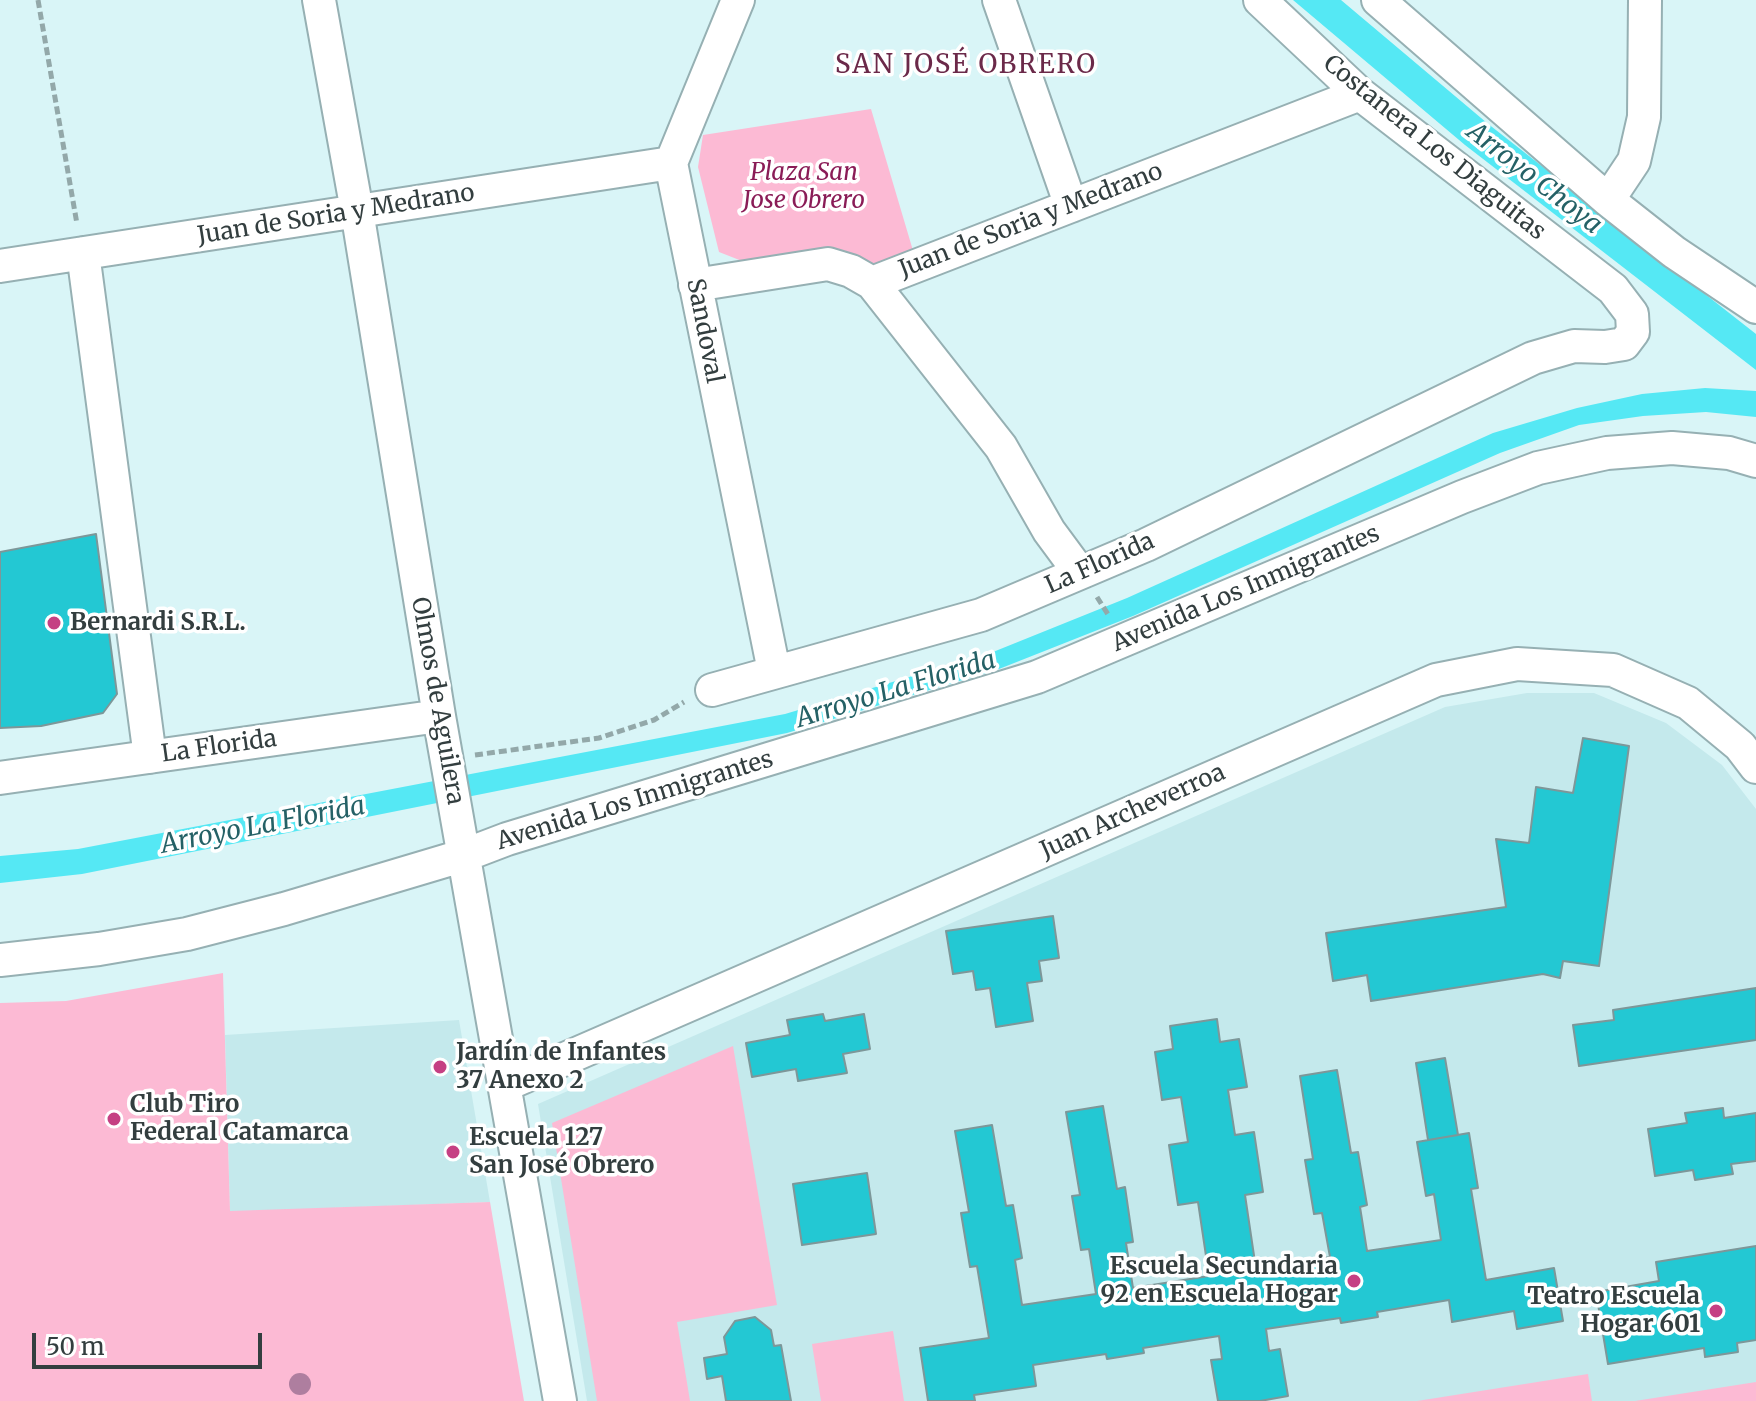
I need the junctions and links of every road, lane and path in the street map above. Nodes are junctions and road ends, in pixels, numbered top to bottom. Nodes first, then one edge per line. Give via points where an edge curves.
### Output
1 (38, 0) edge
2 (319, 0) edge
3 (738, 0) edge
4 (999, 0) edge
5 (1260, 0) edge
6 (1378, 0) edge
7 (1645, 0) edge
8 (1360, 94) junction
9 (671, 163) junction
10 (1608, 200) junction
11 (1071, 206) junction
12 (357, 211) junction
13 (83, 253) junction
14 (0, 266) edge
15 (872, 283) junction
16 (695, 285) junction
17 (1613, 289) joint
18 (1756, 307) edge
19 (1756, 461) edge
20 (1080, 573) junction
21 (1126, 640) junction
22 (774, 671) junction
23 (712, 690) joint
24 (439, 716) junction
25 (496, 751) dead end
26 (150, 757) junction
27 (1756, 767) edge
28 (0, 778) edge
29 (462, 843) junction
30 (0, 960) edge
31 (505, 1085) junction
32 (560, 1401) edge

1 - 13 path
2 - 12 street, Olmos de Aguilera
3 - 9 street
4 - 11 street
5 - 8 street, Costanera Los Diaguitas
6 - 10 street
7 - 10 street via 1644,117 1634,161
8 - 11 street, Juan de Soria y Medrano
8 - 17 street, Costanera Los Diaguitas
9 - 12 street, Juan de Soria y Medrano
9 - 16 street, Sandoval
10 - 18 street
11 - 15 street, Juan de Soria y Medrano
12 - 13 street, Juan de Soria y Medrano
12 - 24 street, Olmos de Aguilera
13 - 14 street, Juan de Soria y Medrano
13 - 26 street
15 - 16 street, Juan de Soria y Medrano via 828,264
15 - 20 street via 1001,447
16 - 22 street, Sandoval
17 - 20 street, La Florida via 1632,314 1633,332 1624,344 1574,346 1533,358
19 - 21 street, Avenida Los Inmigrantes via 1672,448 1607,453 1538,468
20 - 21 path
20 - 22 street, La Florida via 981,615
21 - 29 street, Avenida Los Inmigrantes via 1037,677 507,839
22 - 23 street, La Florida
23 - 25 path via 654,720 599,738
24 - 26 street, La Florida
24 - 29 street, Olmos de Aguilera
26 - 28 street, La Florida
27 - 31 street, Juan Archeverroa via 1740,746 1688,703 1613,670 1517,664 1436,680
29 - 30 street, Avenida Los Inmigrantes via 187,934
29 - 31 street, Olmos de Aguilera
31 - 32 street, Olmos de Aguilera

